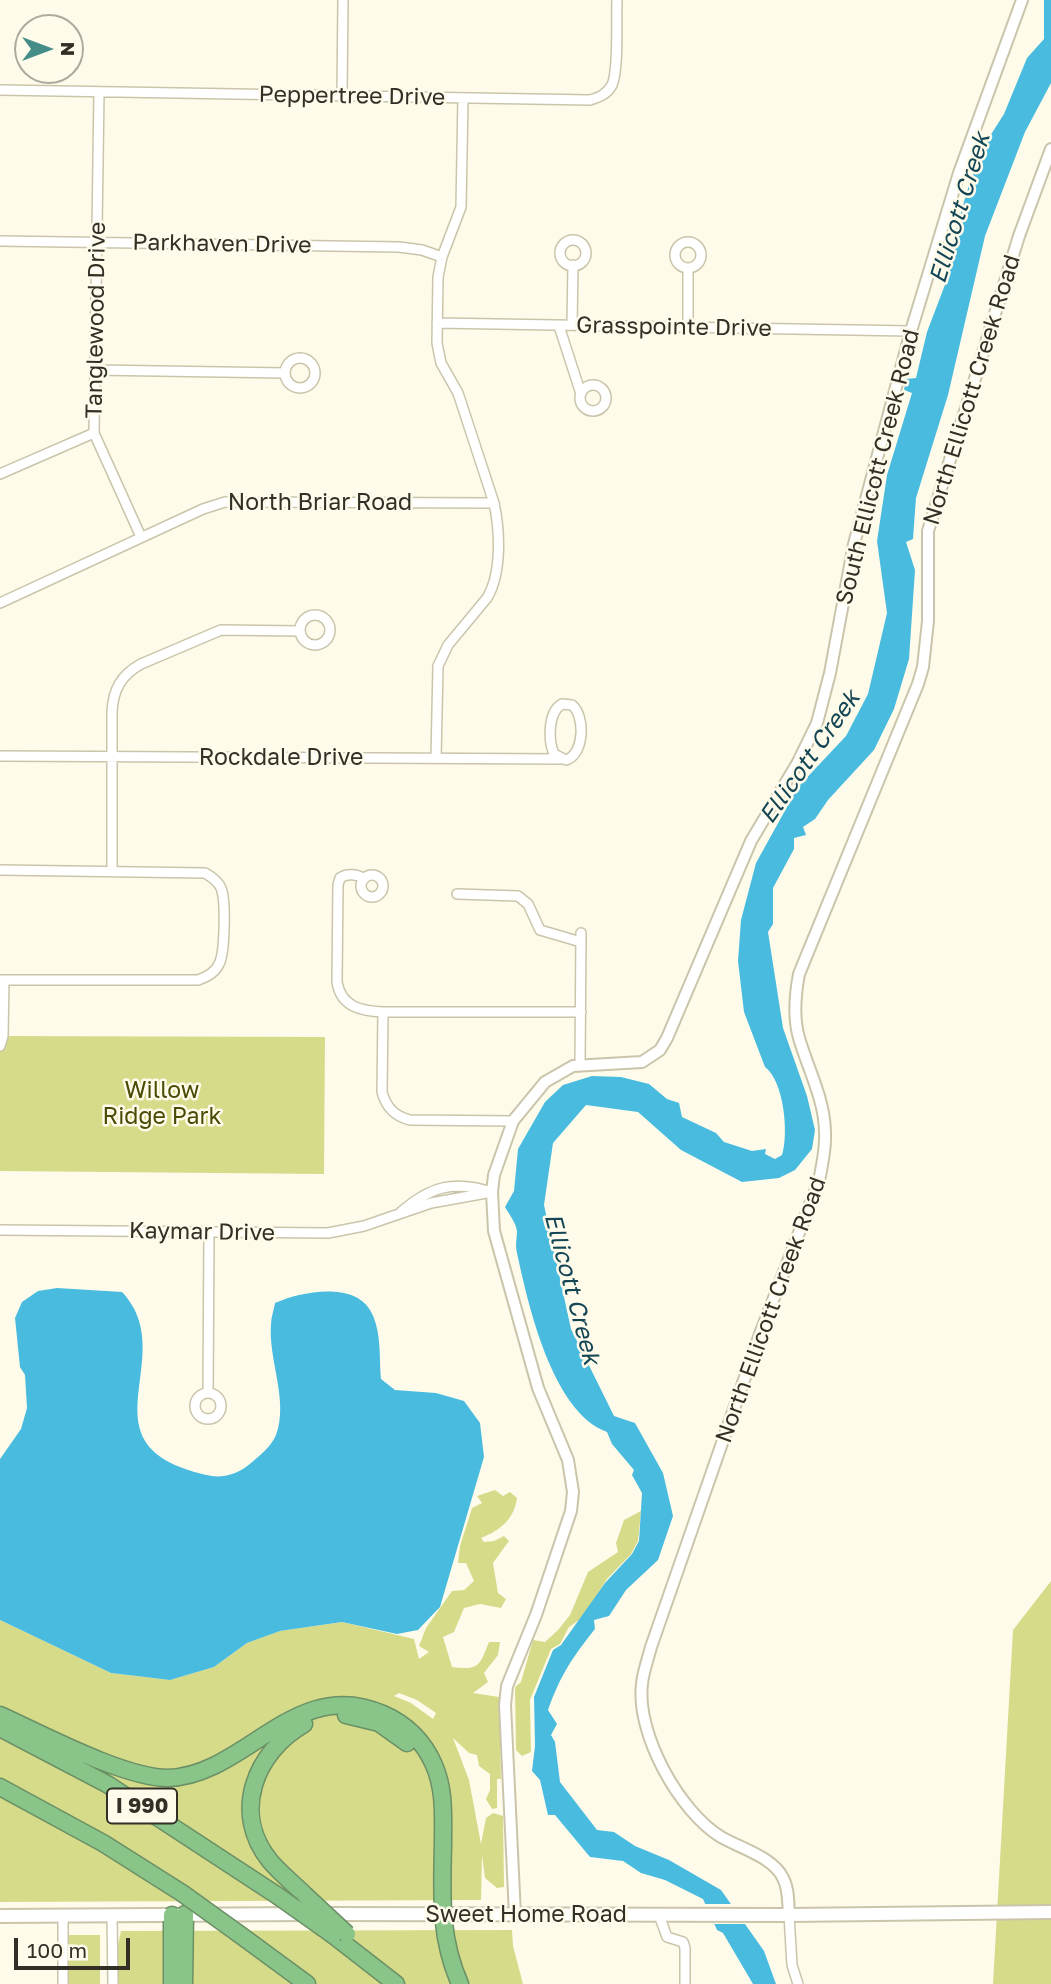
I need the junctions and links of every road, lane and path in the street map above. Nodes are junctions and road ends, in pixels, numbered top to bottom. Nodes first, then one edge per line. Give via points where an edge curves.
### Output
1 (343, 0) edge
2 (617, 0) edge
3 (1021, 0) edge
4 (0, 90) edge
5 (99, 92) junction
6 (342, 95) junction
7 (463, 98) junction
8 (1051, 149) edge
9 (0, 241) edge
10 (97, 243) junction
11 (442, 257) junction
12 (573, 265) dead end
13 (688, 268) dead end
14 (437, 323) junction
15 (572, 325) junction
16 (559, 326) junction
17 (688, 327) junction
18 (911, 331) junction
19 (95, 370) junction
20 (285, 373) dead end
21 (581, 394) dead end
22 (94, 433) junction
23 (1, 470) edge
24 (494, 503) junction
25 (141, 537) junction
26 (0, 603) edge
27 (300, 631) dead end
28 (0, 757) edge
29 (113, 758) junction
30 (436, 758) junction
31 (561, 759) junction
32 (0, 870) edge
33 (113, 870) junction
34 (364, 879) dead end
35 (457, 894) dead end
36 (2, 980) edge
37 (383, 1012) junction
38 (581, 1012) junction
39 (0, 1046) edge
40 (580, 1065) junction
41 (513, 1121) junction
42 (492, 1192) junction
43 (0, 1230) edge
44 (209, 1232) junction
45 (208, 1392) dead end
46 (0, 1715) edge
47 (0, 1728) edge
48 (0, 1787) edge
49 (1050, 1912) edge
50 (437, 1914) junction
51 (113, 1915) junction
52 (178, 1915) junction
53 (515, 1915) junction
54 (659, 1915) junction
55 (789, 1915) junction
56 (0, 1916) edge
57 (63, 1916) junction
58 (239, 1934) junction
59 (340, 1935) junction
60 (63, 1984) edge
61 (113, 1984) edge
62 (172, 1984) edge
63 (184, 1984) edge
64 (290, 1984) edge
65 (307, 1984) edge
66 (396, 1984) edge
67 (460, 1984) edge
68 (685, 1984) edge
69 (798, 1984) edge

1 - 6 street
2 - 7 street, Peppertree Drive via 614,80 601,97
3 - 18 street, South Ellicott Creek Road via 959,173
4 - 5 street, Peppertree Drive
5 - 6 street, Peppertree Drive
5 - 10 street, Tanglewood Drive
6 - 7 street, Peppertree Drive
7 - 11 street via 461,207
8 - 55 street, North Ellicott Creek Road via 928,531 928,621 918,684 799,974 797,1029 825,1131 819,1181 760,1334 651,1647 642,1685 648,1731 675,1788 697,1818 718,1835 776,1869 787,1890
9 - 10 street, Parkhaven Drive
10 - 11 street, Parkhaven Drive via 399,247
10 - 19 street, Tanglewood Drive
11 - 14 street
12 - 15 street
13 - 17 street
14 - 16 street, Grasspointe Drive
14 - 24 street via 438,354 458,393
15 - 16 street, Grasspointe Drive
15 - 17 street, Grasspointe Drive
16 - 21 street
17 - 18 street, Grasspointe Drive
18 - 40 street, South Ellicott Creek Road via 854,544 824,702 808,744 751,841 660,1050 642,1062
19 - 20 street
19 - 22 street, Tanglewood Drive
22 - 23 street
22 - 25 street, Tanglewood Drive
24 - 25 street, North Briar Road via 225,502
24 - 30 street via 495,578 488,598 447,645 438,666
25 - 26 street, North Briar Road
27 - 29 street via 222,629 132,669 119,683 113,702
28 - 29 street, Rockdale Drive
29 - 30 street, Rockdale Drive
29 - 33 street
30 - 31 street, Rockdale Drive
31 - 31 street via 552,750 552,715 558,706 567,704 579,712 579,749 570,759
32 - 33 street
33 - 36 street via 199,872 212,877 222,895 223,953 217,969 198,980
34 - 37 street via 345,875 339,880 337,982 342,997 355,1008
35 - 38 street via 518,896 528,904 540,930 581,937
36 - 39 street via 4,1036
37 - 38 street
37 - 41 street via 382,1092 393,1112 410,1120
38 - 40 street
40 - 41 street, South Ellicott Creek Road via 545,1082
41 - 42 street, South Ellicott Creek Road
42 - 44 street, Kaymar Drive via 447,1199 328,1233
42 - 53 street, South Ellicott Creek Road via 494,1231 515,1310 538,1388 568,1460 573,1492 536,1615 507,1686
43 - 44 street, Kaymar Drive
44 - 45 street
46 - 50 highway via 136,1773 169,1777 200,1772 288,1721 326,1707 359,1706 382,1714 421,1743 437,1773 443,1803
47 - 59 highway, I 990, bridge via 107,1784
48 - 58 highway, I 990, bridge via 103,1843
49 - 55 main road, Sweet Home Road
50 - 52 main road, Sweet Home Road
50 - 53 main road, Sweet Home Road
50 - 59 highway, bridge via 432,1796 416,1753 379,1723 328,1716 304,1724 280,1740 266,1757 252,1791 251,1814 270,1860
50 - 67 highway
51 - 52 main road, Sweet Home Road
51 - 57 main road, Sweet Home Road
51 - 61 street
52 - 62 highway
52 - 63 highway
53 - 54 main road, Sweet Home Road
54 - 55 main road, Sweet Home Road
54 - 68 street via 667,1937 683,1942
55 - 69 street, North Ellicott Creek Road
56 - 57 main road, Sweet Home Road
57 - 60 street
58 - 64 highway
58 - 65 highway, I 990
59 - 66 highway, I 990

